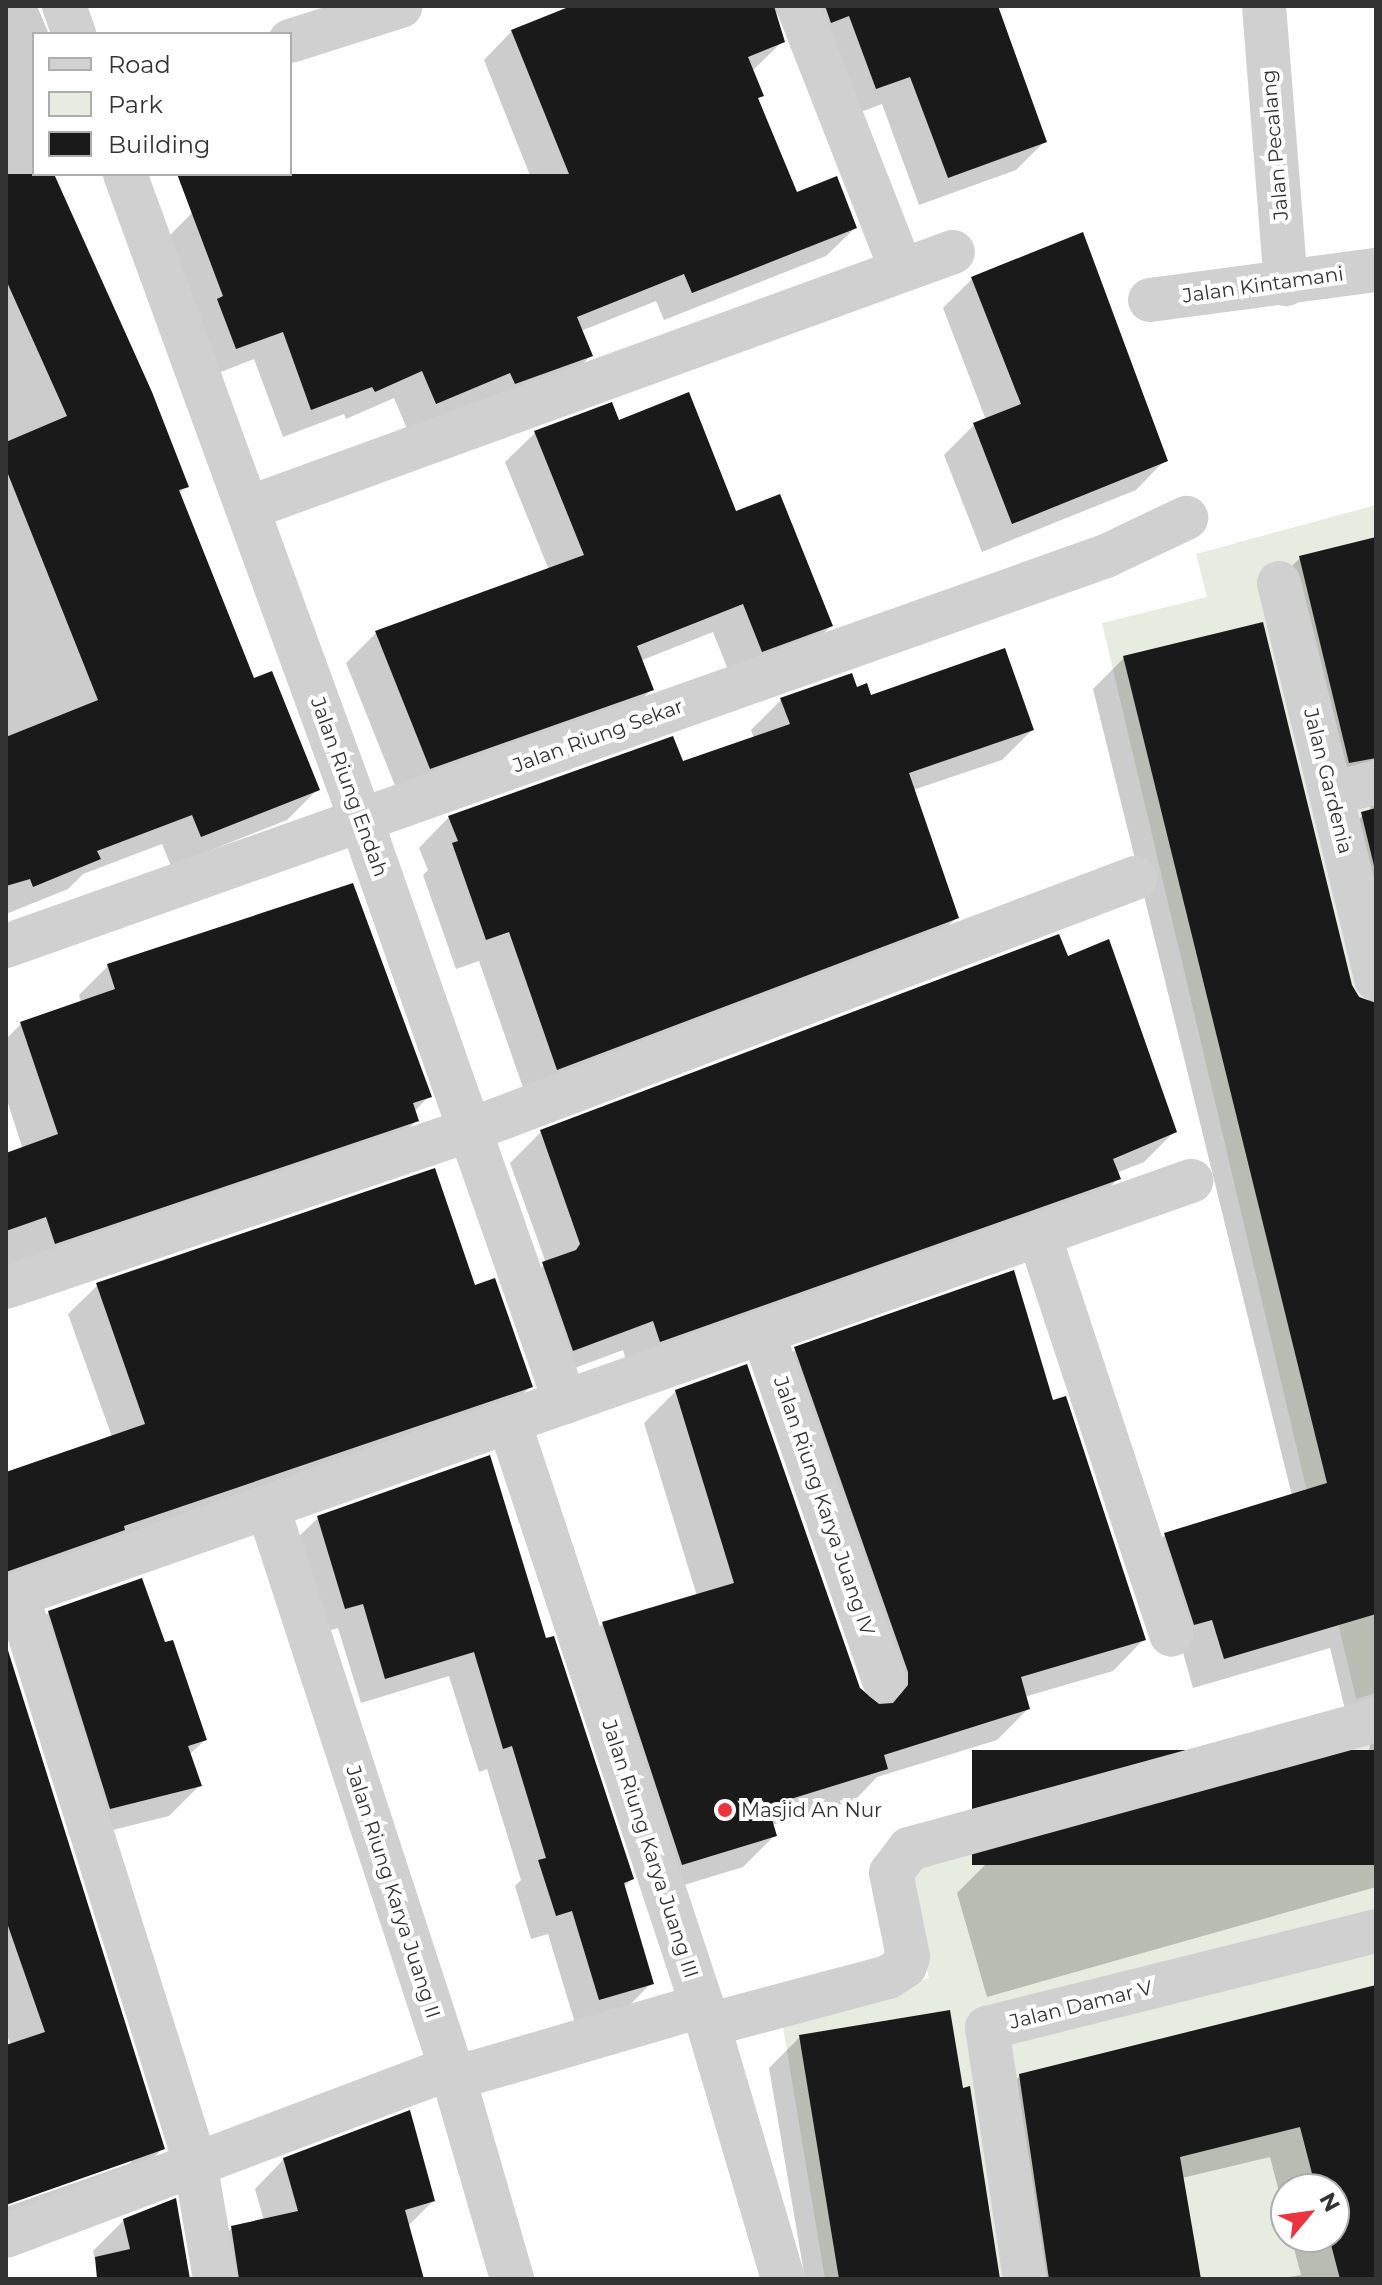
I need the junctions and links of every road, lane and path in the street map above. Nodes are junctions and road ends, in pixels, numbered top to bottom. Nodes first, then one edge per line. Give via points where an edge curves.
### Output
1 (64, 6) edge
2 (401, 6) edge
3 (798, 6) edge
4 (1264, 6) edge
5 (73, 32) edge
6 (292, 40) edge
7 (126, 176) edge
8 (953, 252) dead end
9 (901, 269) junction
10 (1376, 270) edge
11 (1286, 284) junction
12 (1150, 300) dead end
13 (248, 508) junction
14 (1186, 518) dead end
15 (1279, 583) dead end
16 (1376, 782) edge
17 (1332, 794) junction
18 (361, 820) junction
19 (1135, 878) dead end
20 (6, 946) edge
21 (1376, 979) edge
22 (470, 1130) junction
23 (1191, 1181) dead end
24 (1039, 1235) junction
25 (6, 1287) edge
26 (763, 1333) junction
27 (565, 1402) junction
28 (509, 1422) junction
29 (268, 1508) junction
30 (12, 1597) edge
31 (1171, 1635) dead end
32 (884, 1680) dead end
33 (1376, 1720) edge
34 (1376, 1931) edge
35 (706, 2017) junction
36 (452, 2072) junction
37 (195, 2162) junction
38 (6, 2236) edge
39 (215, 2279) edge
40 (512, 2279) edge
41 (783, 2279) edge
42 (1025, 2279) edge

1 - 5 street
2 - 6 street
3 - 9 street
4 - 11 street, Jalan Pecalang
7 - 13 street, Jalan Riung Endah
8 - 9 street
9 - 13 street
10 - 11 street, Jalan Kintamani
11 - 12 street, Jalan Kintamani
13 - 18 street, Jalan Riung Endah
14 - 18 street, Jalan Riung Sekar via 1106,556
15 - 17 street, Jalan Gardenia
16 - 17 street
17 - 21 street, Jalan Gardenia
18 - 20 street, Jalan Riung Sekar
18 - 22 street, Jalan Riung Endah
19 - 22 street
22 - 25 street
22 - 27 street, Jalan Riung Endah
23 - 24 street
24 - 26 street
24 - 31 street
26 - 27 street
26 - 32 street, Jalan Riung Karya Juang IV
27 - 28 street
28 - 29 street
28 - 35 street, Jalan Riung Karya Juang III
29 - 30 street
29 - 36 street, Jalan Riung Karya Juang II
30 - 37 street
33 - 35 street via 909,1849 891,1873 908,1957 897,1973 723,2021
34 - 42 street, Jalan Damar V via 987,2028
35 - 36 street via 687,2010 472,2073
35 - 41 street, Jalan Riung Karya Juang III
36 - 37 street
36 - 40 street, Jalan Riung Karya Juang II
37 - 38 street
37 - 39 street

